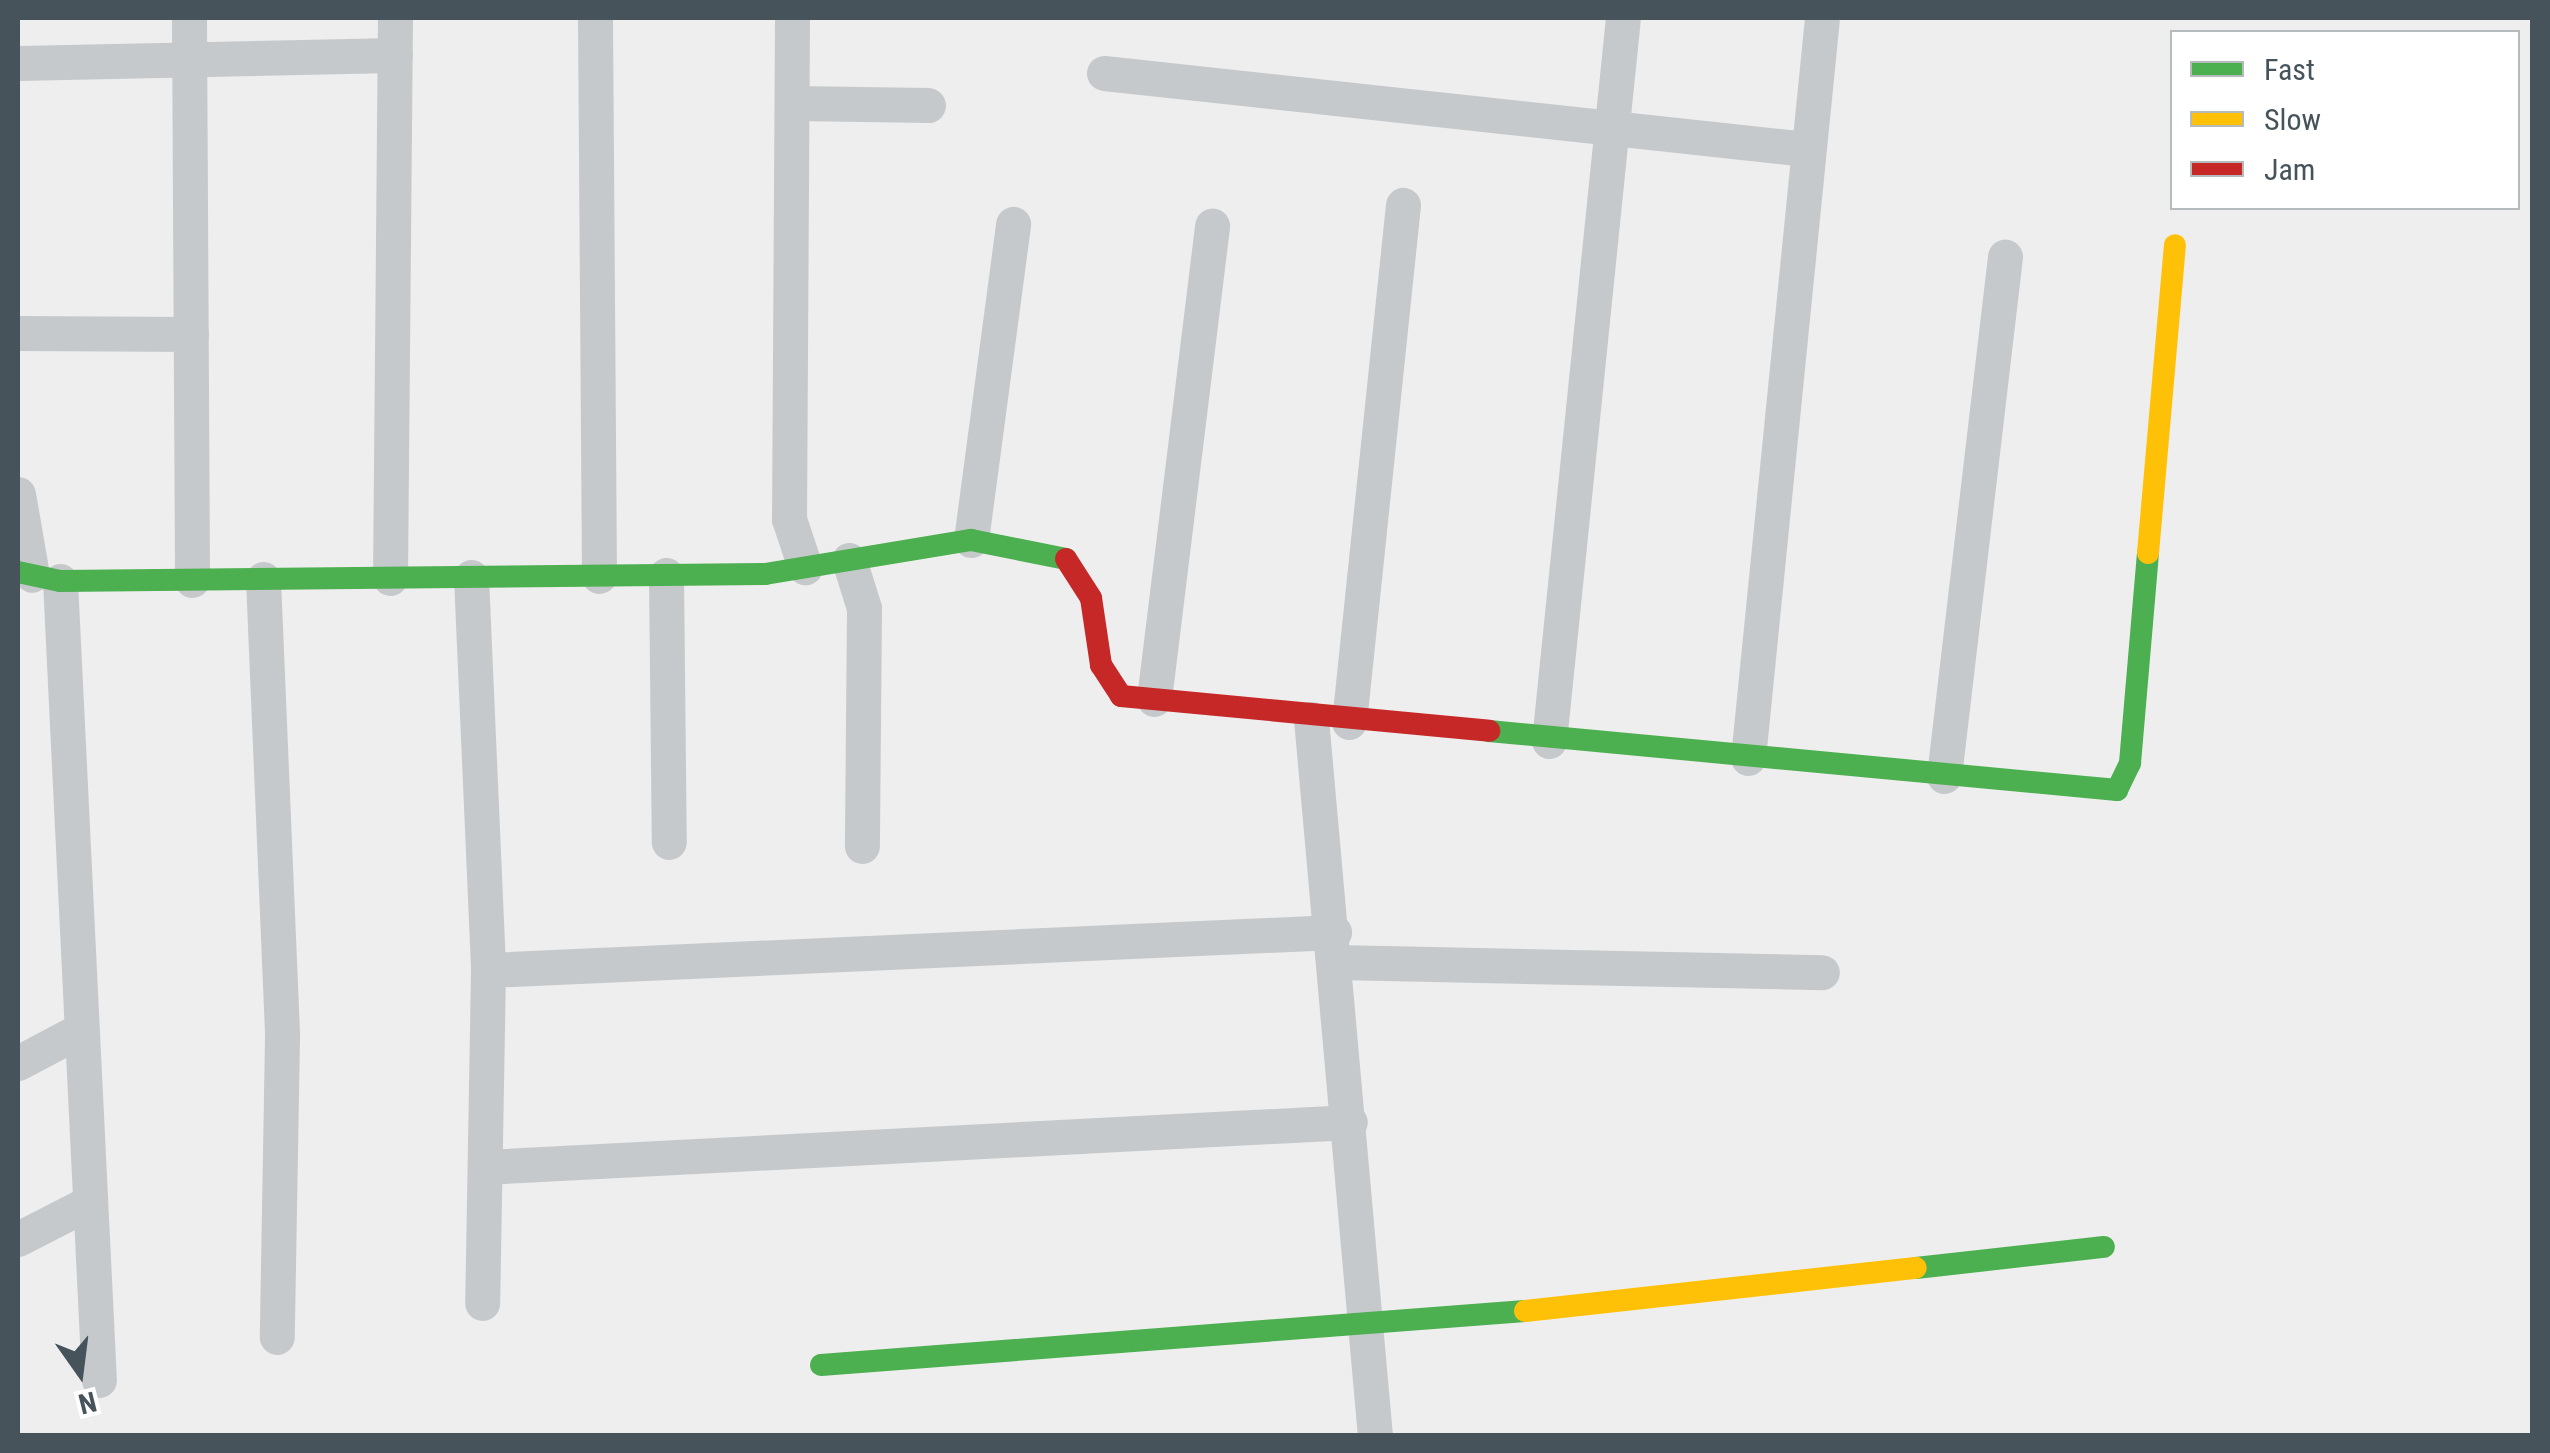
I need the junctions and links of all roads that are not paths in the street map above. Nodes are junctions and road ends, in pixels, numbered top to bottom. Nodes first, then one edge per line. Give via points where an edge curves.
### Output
1 (190, 18) edge
2 (395, 18) edge
3 (594, 18) edge
4 (792, 18) edge
5 (1623, 18) edge
6 (1822, 18) edge
7 (394, 55) junction
8 (190, 59) junction
9 (18, 63) edge
10 (1104, 73) dead end
11 (794, 103) junction
12 (928, 105) dead end
13 (1612, 128) junction
14 (1808, 149) junction
15 (1403, 205) dead end
16 (1013, 224) dead end
17 (1212, 226) dead end
18 (2174, 245) dead end
19 (2005, 257) dead end
20 (18, 333) edge
21 (190, 334) junction
22 (18, 494) edge
23 (971, 540) junction
24 (849, 560) junction
25 (805, 567) junction
26 (666, 575) junction
27 (36, 576) edge
28 (599, 576) junction
29 (471, 577) junction
30 (390, 578) junction
31 (262, 579) junction
32 (192, 580) junction
33 (1154, 699) junction
34 (1311, 719) junction
35 (1349, 722) junction
36 (1549, 740) junction
37 (1748, 758) junction
38 (1944, 776) junction
39 (669, 842) dead end
40 (862, 846) dead end
41 (1335, 947) junction
42 (488, 970) junction
43 (1822, 972) dead end
44 (82, 1029) junction
45 (18, 1062) edge
46 (1350, 1122) junction
47 (485, 1166) junction
48 (90, 1202) junction
49 (18, 1239) edge
50 (2104, 1247) dead end
51 (482, 1303) dead end
52 (1366, 1328) junction
53 (277, 1337) dead end
54 (821, 1365) dead end
55 (100, 1380) dead end
56 (1375, 1436) edge

1 - 8 street
2 - 7 street
3 - 28 street
4 - 11 street
5 - 13 street
6 - 14 street
7 - 8 street
7 - 30 street
8 - 9 street
8 - 21 street
10 - 13 street
11 - 12 street
11 - 25 street via 788,519
13 - 14 street
13 - 36 street
14 - 37 street
15 - 35 street
16 - 23 street
17 - 33 street
18 - 38 street via 2130,763 2117,790
19 - 38 street
20 - 21 street
21 - 32 street
22 - 27 street
23 - 24 street
23 - 33 street via 1066,559 1090,598 1101,665 1121,696
24 - 25 street
24 - 40 street via 864,608
25 - 26 street
26 - 28 street
26 - 39 street
27 - 32 street
27 - 44 street
28 - 29 street
29 - 30 street
29 - 42 street
30 - 31 street
31 - 32 street
31 - 53 street via 282,1037
33 - 34 street
34 - 35 street
34 - 41 street
35 - 36 street
36 - 37 street
37 - 38 street
41 - 42 street
41 - 43 street
41 - 46 street
42 - 47 street
44 - 45 street
44 - 48 street
46 - 47 street
46 - 52 street
47 - 51 street
48 - 49 street
48 - 55 street
50 - 52 street
52 - 54 street
52 - 56 street

